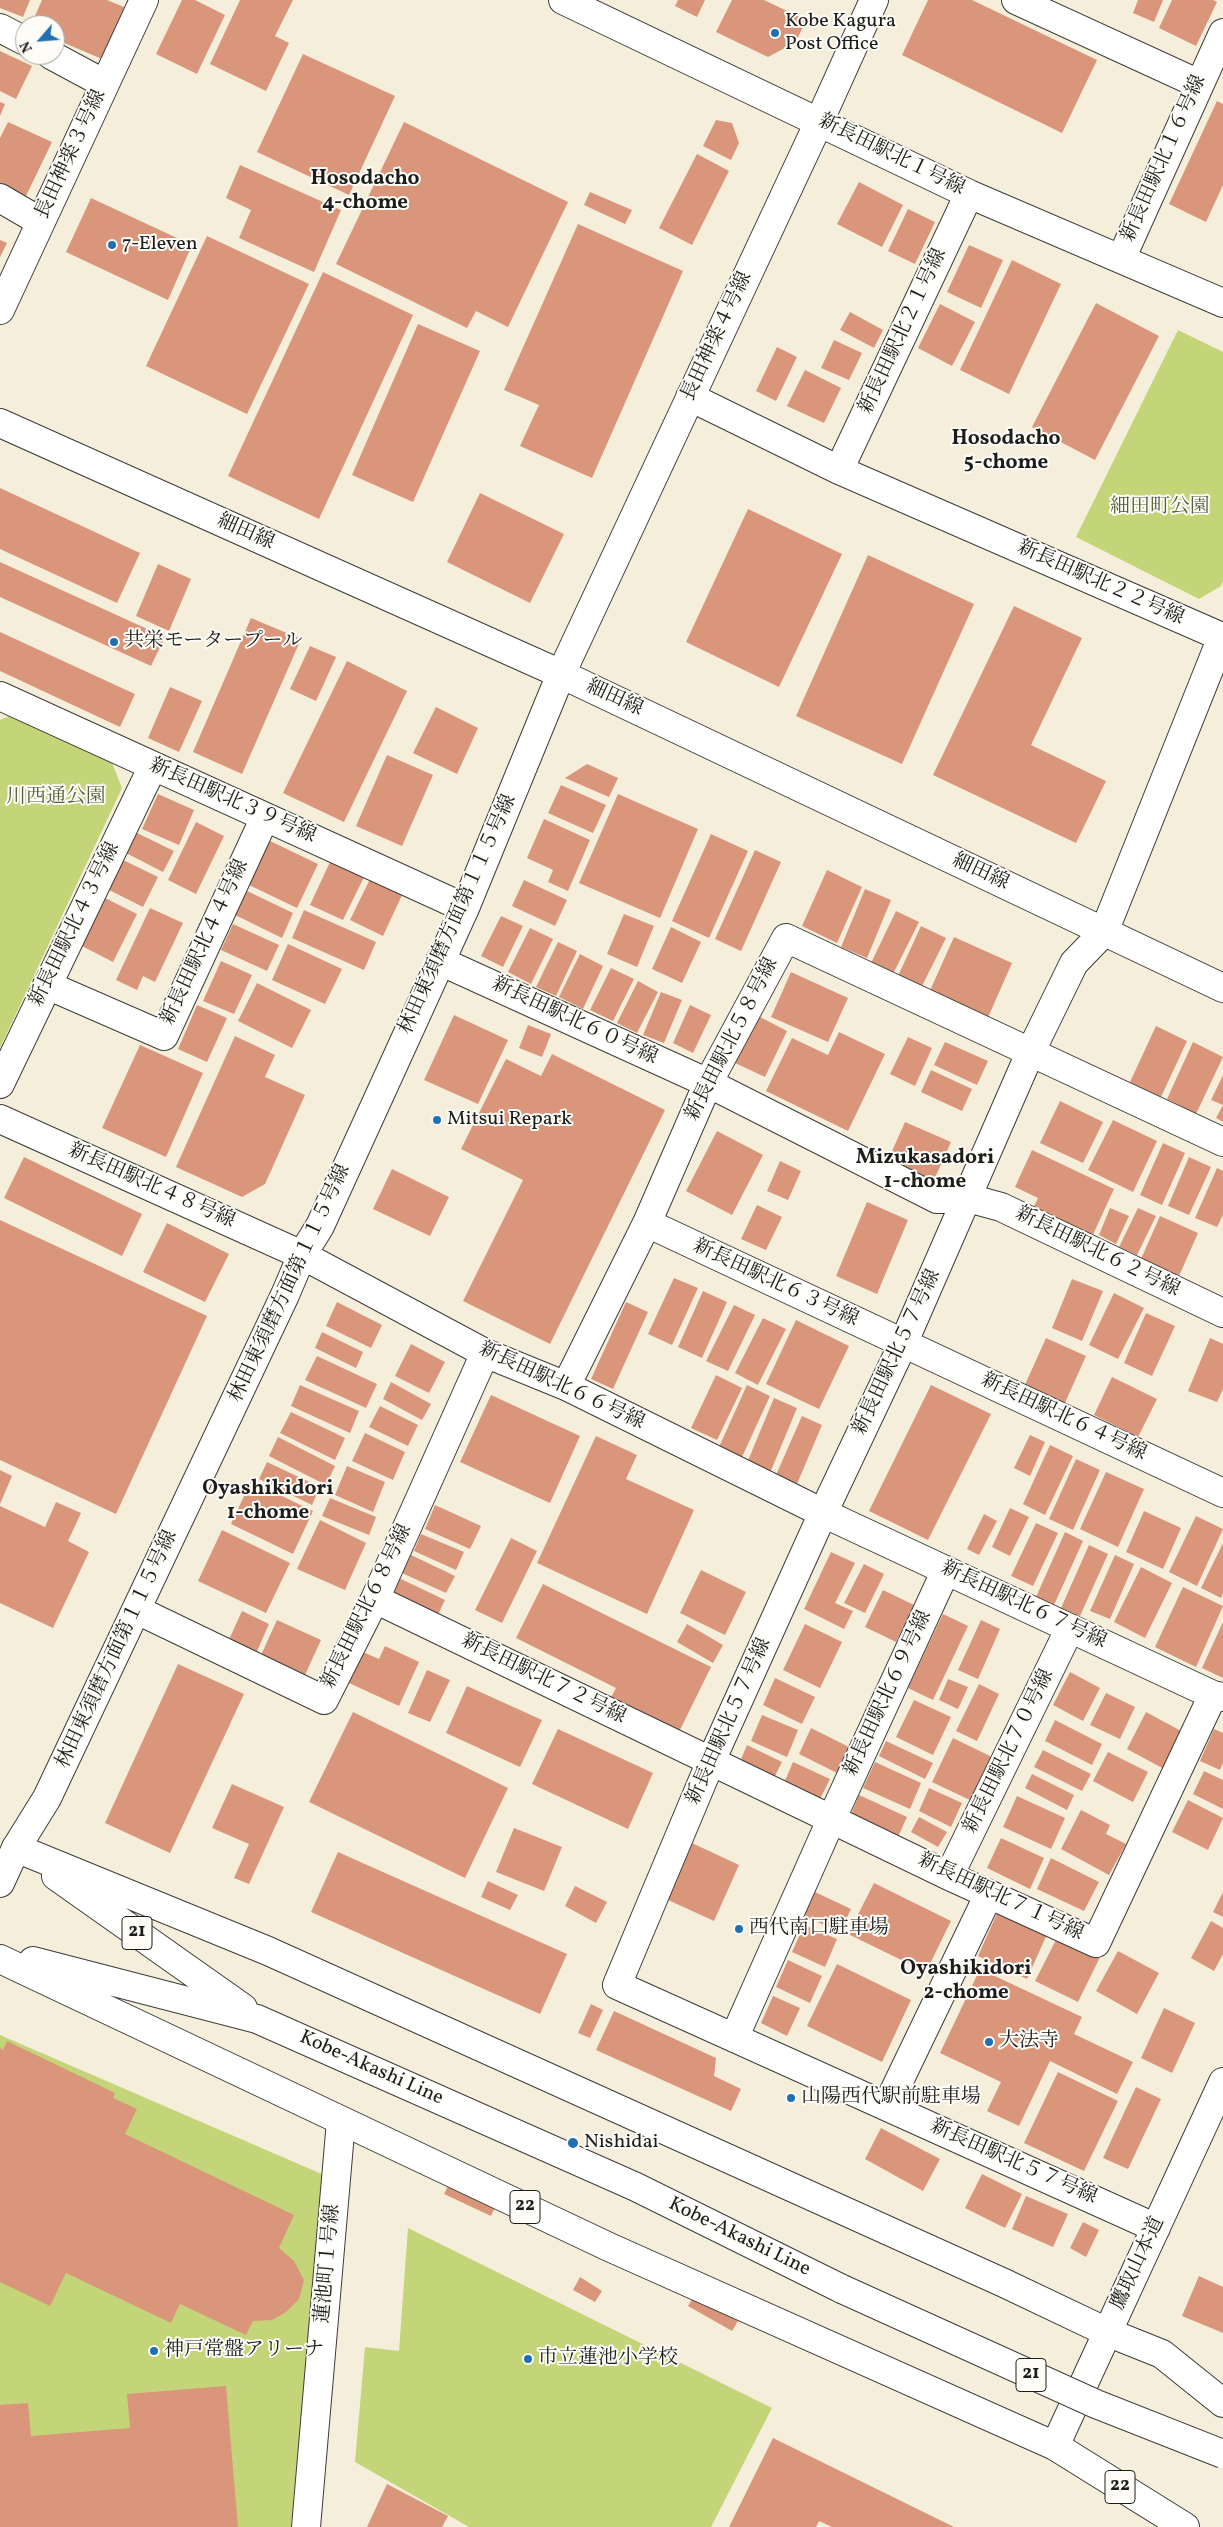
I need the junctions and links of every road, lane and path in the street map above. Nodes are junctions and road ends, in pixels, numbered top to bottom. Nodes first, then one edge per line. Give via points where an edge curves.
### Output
1 (144, 0) edge
2 (563, 0) edge
3 (874, 0) edge
4 (1016, 0) edge
5 (0, 28) edge
6 (1223, 32) edge
7 (15, 36) edge
8 (65, 63) edge
9 (105, 84) junction
10 (1199, 84) junction
11 (820, 122) junction
12 (968, 194) junction
13 (0, 198) edge
14 (41, 222) junction
15 (1121, 259) junction
16 (1223, 303) edge
17 (0, 310) edge
18 (690, 397) junction
19 (0, 423) edge
20 (838, 470) junction
21 (1223, 636) edge
22 (562, 674) junction
23 (0, 696) edge
24 (153, 766) junction
25 (265, 817) junction
26 (465, 908) junction
27 (1104, 932) junction
28 (440, 961) junction
29 (47, 985) junction
30 (1223, 988) edge
31 (1030, 1053) junction
32 (708, 1083) junction
33 (0, 1084) edge
34 (0, 1119) edge
35 (1223, 1142) edge
36 (968, 1198) junction
37 (647, 1223) junction
38 (302, 1255) junction
39 (1223, 1313) edge
40 (903, 1344) junction
41 (485, 1353) junction
42 (566, 1386) junction
43 (1223, 1493) edge
44 (823, 1513) junction
45 (946, 1570) junction
46 (375, 1599) junction
47 (137, 1610) junction
48 (1070, 1628) junction
49 (1218, 1696) edge
50 (711, 1761) junction
51 (832, 1818) junction
52 (8, 1844) edge
53 (949, 1876) junction
54 (0, 1883) edge
55 (989, 1894) junction
56 (0, 1953) edge
57 (0, 1959) edge
58 (257, 2018) junction
59 (735, 2036) junction
60 (1221, 2090) edge
61 (887, 2106) junction
62 (341, 2121) junction
63 (1156, 2228) junction
64 (1107, 2332) junction
65 (1223, 2403) edge
66 (1055, 2446) junction
67 (1223, 2454) edge
68 (306, 2527) edge
69 (1185, 2527) edge

1 - 9 street, 長田神楽３号線
2 - 11 street, 新長田駅北１号線
3 - 11 street, 長田神楽４号線
4 - 10 street
5 - 7 street
6 - 10 street, 新長田駅北１６号線
8 - 9 street
9 - 14 street, 長田神楽３号線
10 - 15 street, 新長田駅北１６号線
11 - 12 street, 新長田駅北１号線
11 - 18 street, 長田神楽４号線
12 - 15 street, 新長田駅北１号線
12 - 20 street, 新長田駅北２１号線
13 - 14 street
14 - 17 street, 長田神楽３号線
15 - 16 street, 新長田駅北１号線
18 - 20 street, 新長田駅北２２号線
18 - 22 street, 長田神楽４号線
19 - 22 street, 細田線
20 - 21 street, 新長田駅北２２号線
21 - 27 street, 新長田駅北２２号線
22 - 26 street, 林田東須磨方面第１１５号線
22 - 27 street, 細田線
23 - 24 street, 新長田駅北３９号線
24 - 25 street, 新長田駅北３９号線
24 - 29 street, 新長田駅北４３号線
25 - 26 street, 新長田駅北３９号線
25 - 29 street, 新長田駅北４４号線 via 164,1036
26 - 28 street, 林田東須磨方面第１１５号線
27 - 30 street, 細田線
27 - 31 street, 新長田駅北５７号線 via 1074,963
28 - 32 street, 新長田駅北６０号線
28 - 38 street, 林田東須磨方面第１１５号線 via 320,1226
29 - 33 street, 新長田駅北４３号線
31 - 32 street, 新長田駅北５８号線 via 786,938
31 - 35 street
31 - 36 street, 新長田駅北５７号線
32 - 36 street, 新長田駅北６０号線 via 937,1199
32 - 37 street, 新長田駅北５８号線
34 - 38 street, 新長田駅北４８号線
36 - 39 street, 新長田駅北６２号線 via 1001,1207
36 - 40 street, 新長田駅北５７号線
37 - 40 street, 新長田駅北６３号線
37 - 42 street, 新長田駅北５８号線
38 - 41 street, 新長田駅北６６号線
38 - 47 street, 林田東須磨方面第１１５号線
40 - 43 street, 新長田駅北６４号線
40 - 44 street, 新長田駅北５７号線
41 - 42 street, 新長田駅北６６号線
41 - 46 street, 新長田駅北６８号線
42 - 44 street, 新長田駅北６６号線
44 - 45 street, 新長田駅北６７号線
44 - 50 street, 新長田駅北５７号線
45 - 48 street, 新長田駅北６７号線
45 - 51 street, 新長田駅北６９号線
46 - 47 street, 新長田駅北６８号線 via 324,1700
46 - 50 street, 新長田駅北７２号線
47 - 52 street, 林田東須磨方面第１１５号線 via 47,1798
48 - 49 street, 新長田駅北６７号線
48 - 53 street, 新長田駅北７０号線
49 - 55 street, 新長田駅北７１号線 via 1096,1943
50 - 51 street, 新長田駅北７１号線
50 - 59 street, 新長田駅北５７号線 via 617,1985
51 - 53 street, 新長田駅北７１号線
51 - 59 street, 新長田駅北６９号線
52 - 54 street, 林田東須磨方面第１１５号線
52 - 58 street, Kobe-Akashi Line / 21
52 - 64 street via 268,1951
53 - 55 street, 新長田駅北７１号線
55 - 61 street
56 - 58 street, Kobe-Akashi Line / 21
57 - 62 street, 22
58 - 67 street, Kobe-Akashi Line / 21, bridge via 636,2187 842,2288 1096,2404
59 - 61 street, 新長田駅北５７号線
60 - 63 street, 鷹取山本道
61 - 63 street, 新長田駅北５７号線
62 - 66 street, 22 via 618,2251
62 - 68 street, 蓮池町１号線
63 - 64 street, 鷹取山本道
64 - 65 street via 1162,2354
64 - 66 street, 鷹取山本道
66 - 69 street, 22

